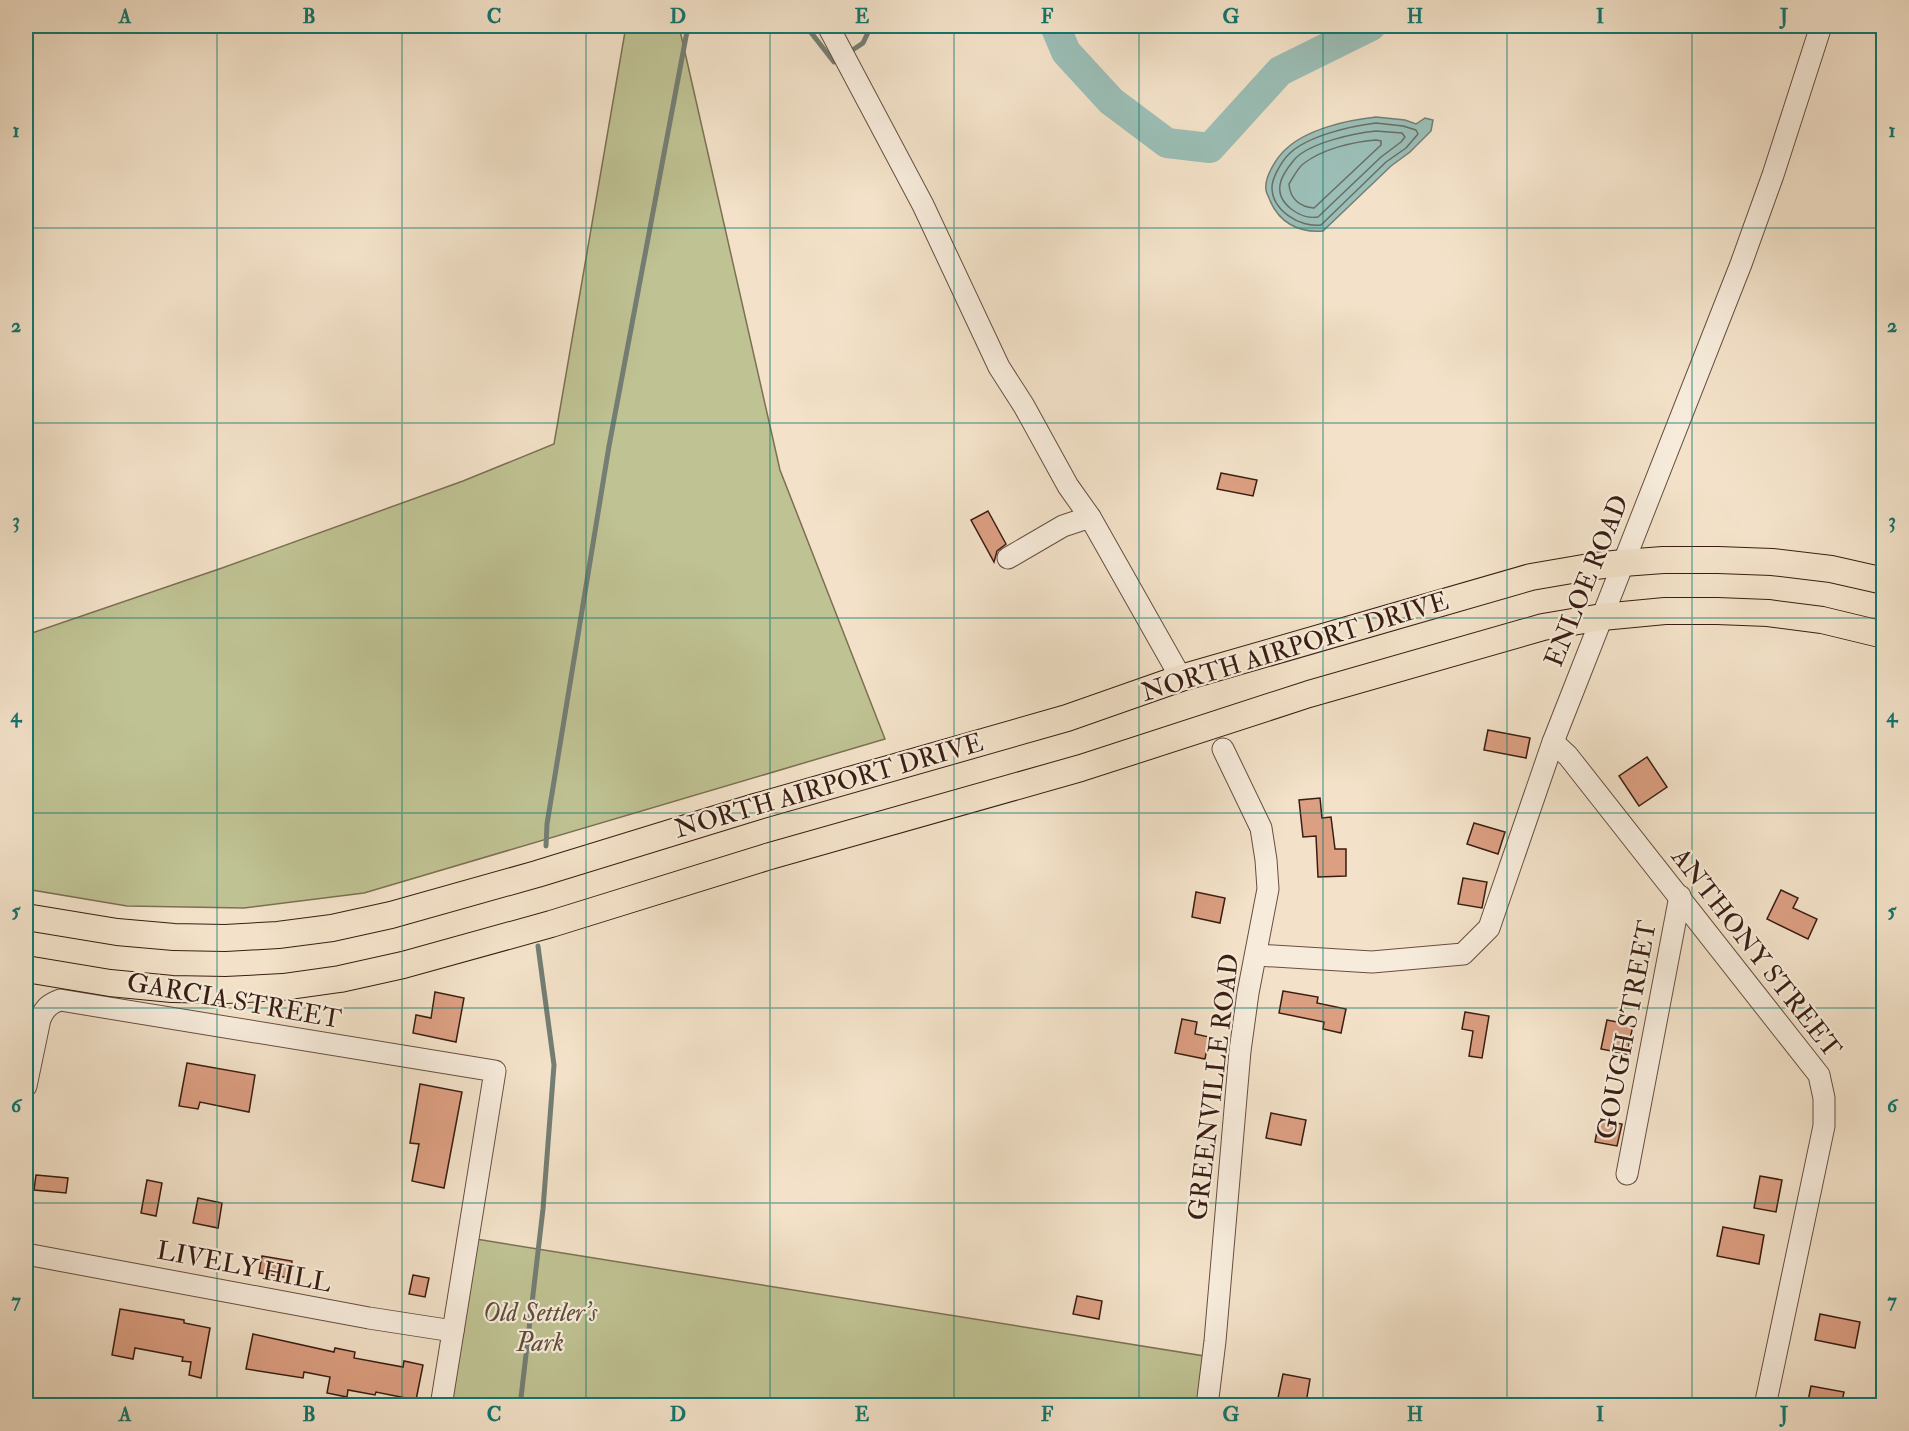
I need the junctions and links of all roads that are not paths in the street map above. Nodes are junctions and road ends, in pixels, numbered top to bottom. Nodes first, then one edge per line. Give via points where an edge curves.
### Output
1 (828, 26) edge
2 (1821, 26) edge
3 (1090, 517) junction
4 (1008, 558) dead end
5 (1623, 563) junction
6 (1884, 581) edge
7 (1602, 617) junction
8 (1884, 635) edge
9 (1181, 678) junction
10 (1552, 742) junction
11 (1223, 749) dead end
12 (1680, 897) junction
13 (26, 917) edge
14 (1256, 955) junction
15 (26, 969) edge
16 (26, 1086) edge
17 (1627, 1174) dead end
18 (26, 1254) edge
19 (453, 1331) junction
20 (441, 1406) edge
21 (1207, 1406) edge
22 (1765, 1406) edge

1 - 3 street via 923,205 999,367
2 - 5 street, ENLOE ROAD via 1741,264
3 - 4 street via 1063,526
3 - 9 street
5 - 6 main road, NORTH AIRPORT DRIVE via 1772,562
5 - 7 street, ENLOE ROAD
5 - 9 main road, NORTH AIRPORT DRIVE via 1532,577
7 - 8 main road, NORTH AIRPORT DRIVE via 1665,611 1768,613 1822,620
7 - 10 street, ENLOE ROAD
7 - 15 main road, NORTH AIRPORT DRIVE via 1543,627 1401,667 1081,768 770,856 551,924 340,980 226,990 172,989
9 - 13 main road, NORTH AIRPORT DRIVE via 1067,718 537,874 332,928 278,935 174,938
10 - 12 street, ANTHONY STREET via 1568,756
10 - 14 street, ENLOE ROAD via 1489,928 1463,954 1372,962
11 - 14 street, GREENVILLE ROAD via 1256,815 1264,846 1268,889
12 - 17 street, GOUGH STREET
12 - 22 street, ANTHONY STREET via 1819,1075 1824,1098 1824,1126
14 - 21 street, GREENVILLE ROAD via 1240,1052
16 - 19 street, GARCIA STREET via 40,1019 51,1003 60,1000 495,1071
18 - 19 street, LIVELY HILL
19 - 20 street

